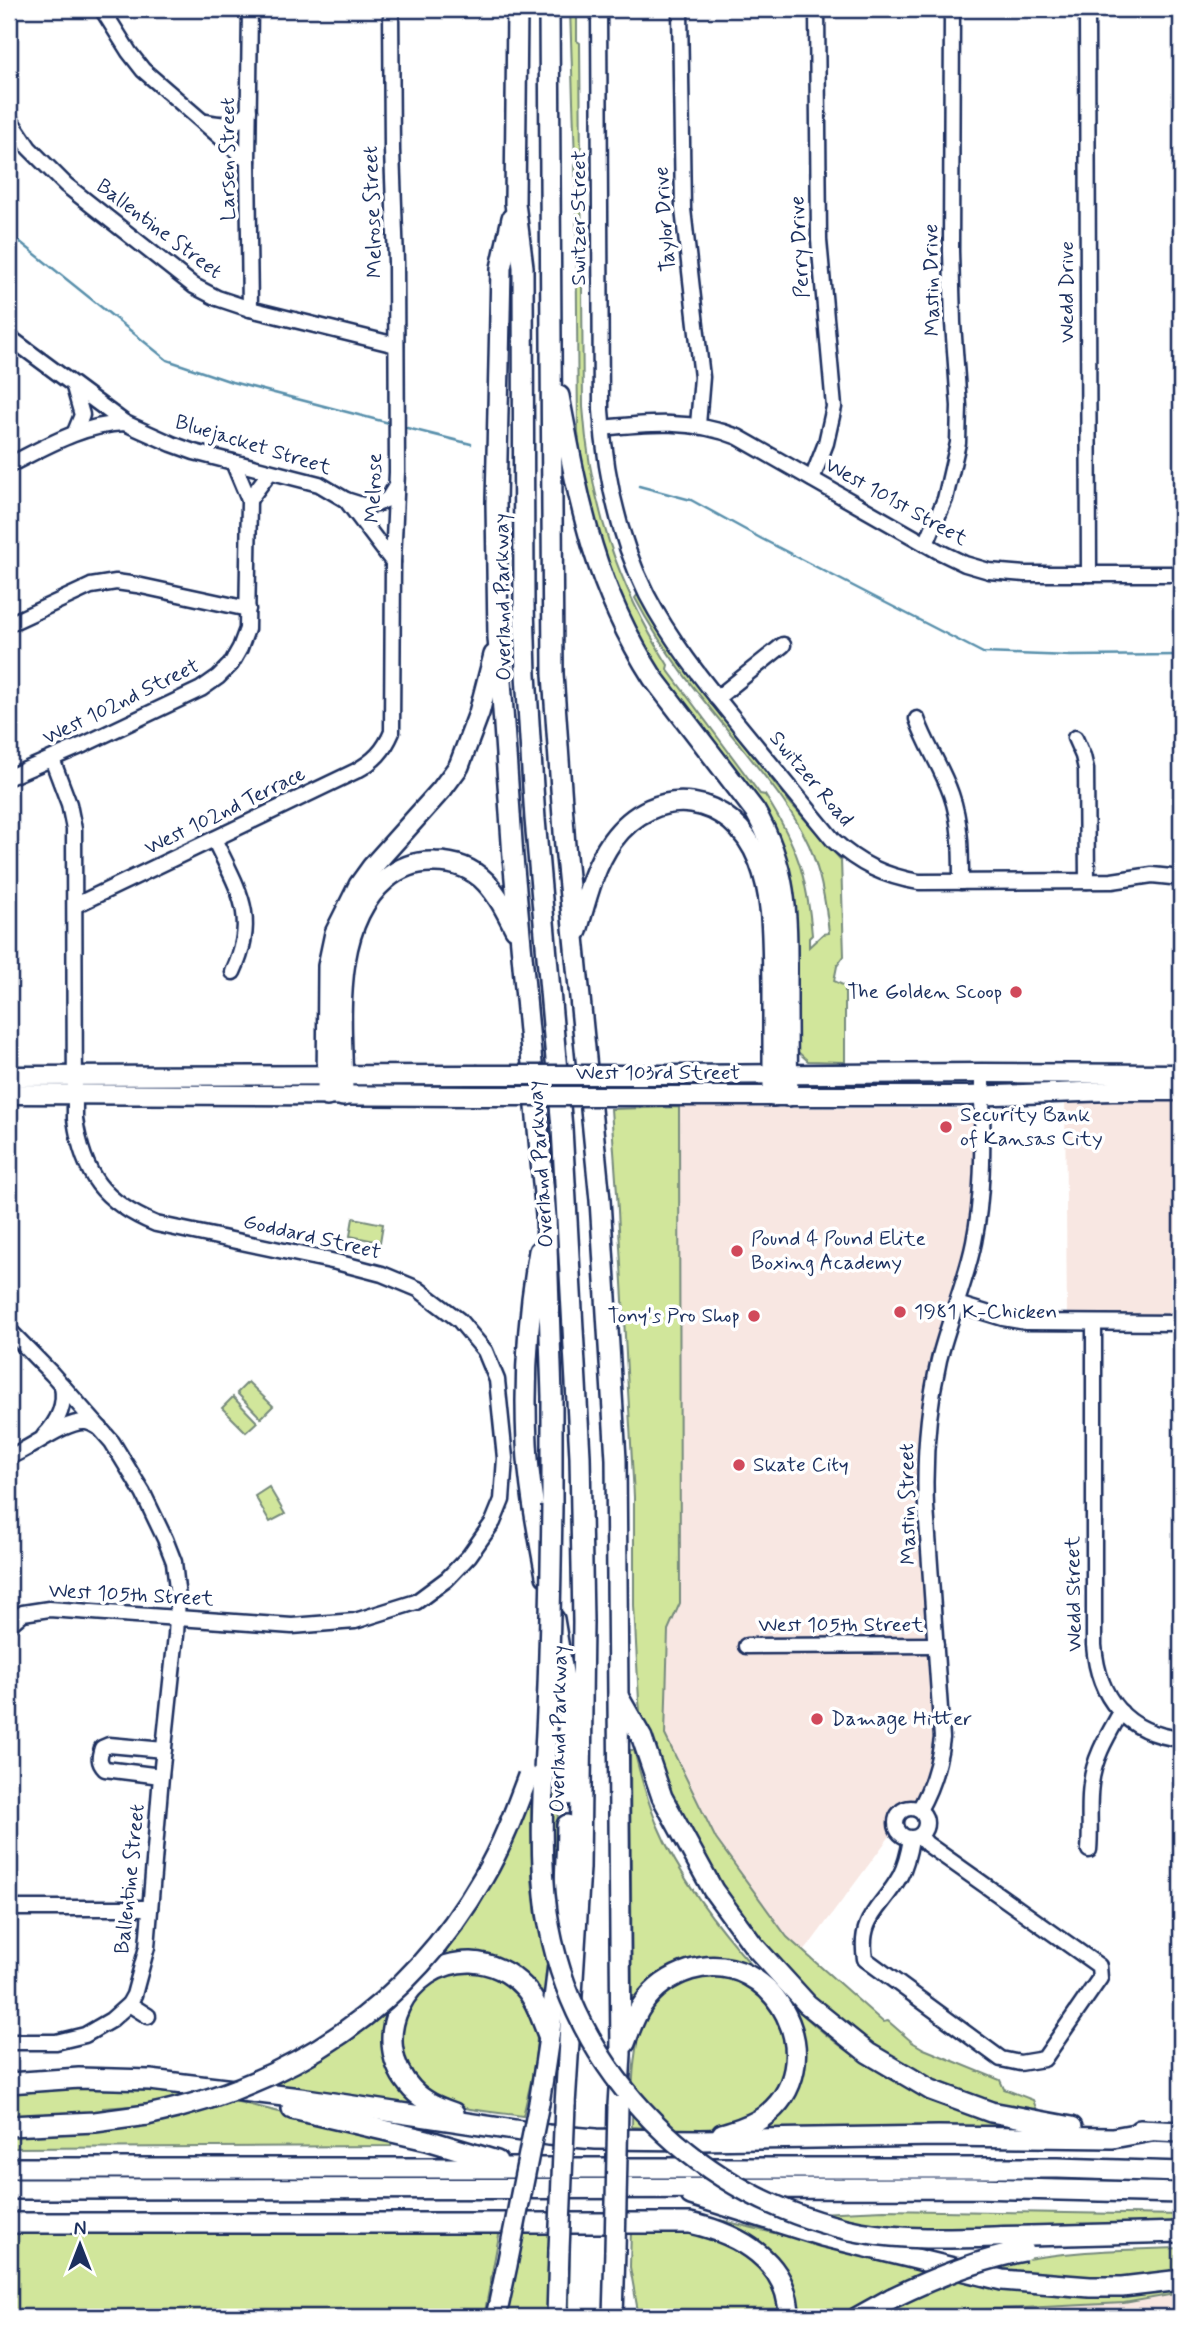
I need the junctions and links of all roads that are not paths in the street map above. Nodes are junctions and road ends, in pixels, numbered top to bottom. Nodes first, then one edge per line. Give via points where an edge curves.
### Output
1 (102, 9) edge
2 (250, 9) edge
3 (391, 9) edge
4 (517, 9) edge
5 (549, 9) edge
6 (599, 9) edge
7 (680, 9) edge
8 (817, 9) edge
9 (952, 9) edge
10 (1087, 9) edge
11 (249, 111) junction
12 (9, 118) edge
13 (205, 122) junction
14 (248, 161) junction
15 (515, 203) junction
16 (250, 309) junction
17 (11, 340) edge
18 (397, 345) junction
19 (550, 349) junction
20 (74, 386) junction
21 (397, 414) joint
22 (125, 423) junction
23 (698, 425) junction
24 (602, 428) junction
25 (75, 432) junction
26 (233, 462) junction
27 (9, 466) edge
28 (270, 472) junction
29 (812, 479) junction
30 (396, 485) junction
31 (249, 499) junction
32 (346, 500) junction
33 (926, 544) junction
34 (393, 562) junction
35 (1089, 574) junction
36 (1181, 574) edge
37 (248, 609) junction
38 (9, 624) edge
39 (498, 637) junction
40 (783, 645) dead end
41 (717, 698) junction
42 (918, 719) dead end
43 (1075, 738) dead end
44 (52, 759) junction
45 (9, 777) edge
46 (214, 839) junction
47 (1181, 878) edge
48 (1087, 881) junction
49 (961, 882) junction
50 (76, 905) junction
51 (521, 942) junction
52 (574, 942) junction
53 (233, 972) dead end
54 (982, 1073) junction
55 (1181, 1074) edge
56 (335, 1075) junction
57 (780, 1075) junction
58 (9, 1076) edge
59 (75, 1076) junction
60 (1181, 1091) edge
61 (9, 1094) edge
62 (75, 1095) junction
63 (335, 1096) junction
64 (781, 1096) junction
65 (982, 1096) junction
66 (546, 1216) junction
67 (957, 1304) junction
68 (1094, 1323) junction
69 (1181, 1323) edge
70 (9, 1330) edge
71 (62, 1385) junction
72 (102, 1428) junction
73 (40, 1440) junction
74 (9, 1457) edge
75 (177, 1618) junction
76 (9, 1623) edge
77 (253, 1623) joint
78 (746, 1646) dead end
79 (936, 1646) junction
80 (617, 1693) junction
81 (1121, 1712) junction
82 (546, 1739) junction
83 (1181, 1740) edge
84 (164, 1750) junction
85 (161, 1776) junction
86 (919, 1810) junction
87 (916, 1837) junction
88 (1089, 1850) dead end
89 (9, 1908) edge
90 (150, 1908) junction
91 (129, 2004) junction
92 (148, 2017) dead end
93 (549, 2039) junction
94 (9, 2042) edge
95 (621, 2054) junction
96 (9, 2083) edge
97 (221, 2088) junction
98 (9, 2126) edge
99 (497, 2127) junction
100 (1151, 2131) junction
101 (1181, 2132) edge
102 (701, 2140) junction
103 (9, 2168) edge
104 (518, 2168) junction
105 (1181, 2172) edge
106 (9, 2189) edge
107 (674, 2189) junction
108 (1181, 2193) edge
109 (9, 2223) edge
110 (1181, 2232) edge
111 (1027, 2243) junction
112 (615, 2272) junction
113 (1181, 2280) edge
114 (497, 2314) edge
115 (557, 2314) edge
116 (613, 2317) edge
117 (628, 2317) edge
118 (789, 2317) edge
119 (858, 2317) edge

1 - 13 street via 143,70
2 - 11 street, Larsen Street
3 - 18 street, Melrose Street
4 - 15 highway, Overland Parkway
5 - 19 highway
6 - 24 street, Switzer Street
7 - 23 street, Taylor Drive via 682,191 701,360
8 - 29 street, Perry Drive via 819,240 834,407
9 - 33 street, Mastin Drive via 951,251 958,443 948,490
10 - 35 street, Wedd Drive
11 - 13 street via 240,122 223,126
11 - 14 street, Larsen Street
12 - 16 street, Ballentine Street via 29,148 66,185 168,267 205,293
13 - 14 street
14 - 16 street, Larsen Street
15 - 39 highway via 501,268
15 - 115 highway, Overland Parkway, bridge via 523,267 529,727 562,1128 580,1456 580,1868
16 - 18 street, Ballentine Street
17 - 20 street, Bluejacket Street
18 - 21 street, Melrose Street
19 - 52 highway via 553,674
19 - 57 highway via 579,502 608,593 639,656 744,793 775,854 786,907
20 - 22 street, Bluejacket Street
20 - 25 street via 82,415
21 - 30 street, Melrose
22 - 25 street
22 - 26 street, Bluejacket Street via 172,444
23 - 24 street, West 101st Street via 671,422
23 - 29 street, West 101st Street via 738,437
24 - 41 street, Switzer Road via 614,503 633,563 672,637
25 - 27 street
26 - 28 street, Bluejacket Street
26 - 31 street
28 - 31 street
28 - 32 street, Bluejacket Street via 319,484
29 - 33 street, West 101st Street
30 - 32 street, Bluejacket Street via 388,499 377,504
30 - 34 street, Melrose
31 - 37 street
32 - 34 street, Bluejacket Street
33 - 35 street, West 101st Street via 989,571
34 - 46 street, West 102nd Terrace via 393,717 386,746 356,771
35 - 36 street, West 101st Street
37 - 38 street via 116,582 91,586
37 - 44 street, West 102nd Street via 240,648 218,677
39 - 51 highway
39 - 56 highway via 479,713 459,766 365,876 335,933 328,966
40 - 41 street
41 - 49 street, Switzer Road via 850,856 897,878
42 - 49 street via 952,795 961,844
43 - 48 street via 1086,769
44 - 45 street, West 102nd Street
44 - 50 street, Goddard Street via 74,829
46 - 50 street, West 102nd Terrace
46 - 53 street via 240,894 245,919 245,942
47 - 48 street, Switzer Road via 1152,875
48 - 49 street, Switzer Road
50 - 59 street, Goddard Street
51 - 56 highway via 499,897 472,872 449,862 428,862 393,874 372,893 347,945
51 - 66 highway
52 - 57 highway via 594,874 612,841 630,821 673,802 693,803 723,815 751,846 766,886
52 - 80 highway via 600,1200 616,1459
54 - 55 main road, West 103rd Street
54 - 57 main road, West 103rd Street
54 - 65 street, Mastin Street
56 - 57 main road, West 103rd Street, bridge
56 - 59 main road, West 103rd Street
56 - 63 highway
57 - 64 highway
58 - 59 main road, West 103rd Street
59 - 62 street, Goddard Street
60 - 65 main road, West 103rd Street
61 - 62 main road, West 103rd Street
62 - 63 main road, West 103rd Street
62 - 77 street, Goddard Street via 76,1130 84,1161 104,1192 135,1216 180,1230 360,1267 402,1281 459,1320 485,1351 497,1380 505,1458 502,1500 493,1522 447,1578 416,1602 355,1621 292,1626
63 - 64 main road, West 103rd Street, bridge
64 - 65 main road, West 103rd Street
65 - 67 street, Mastin Street via 978,1218
66 - 82 highway, bridge via 552,1396
66 - 93 highway via 533,1289 529,1471 568,1715 567,1845
67 - 68 street via 1027,1322
67 - 79 street, Mastin Street via 939,1361 927,1431 925,1496
68 - 69 street
68 - 81 street, Wedd Street via 1094,1644 1104,1689
70 - 71 street, Ballentine Street
71 - 72 street, Ballentine Street
71 - 73 street via 61,1411
72 - 73 street via 86,1422 74,1424
72 - 75 street, Ballentine Street via 143,1493 165,1539 177,1581
73 - 74 street
75 - 76 street, West 105th Street via 49,1609 23,1613
75 - 77 street, West 105th Street
75 - 84 street, Ballentine Street
78 - 79 street, West 105th Street
79 - 86 street, Mastin Street via 942,1738 932,1787
80 - 95 highway
80 - 100 highway via 642,1738 662,1797 713,1890 754,1947 807,2004 897,2072 961,2103 1042,2123
81 - 83 street via 1153,1734
81 - 88 street via 1093,1773
82 - 98 highway, bridge via 484,1877 448,1931 398,1987 335,2038 282,2069 214,2098 147,2115
82 - 111 highway, bridge via 543,1861 557,1954 590,2037 625,2091 649,2118 718,2176 762,2200 828,2224 886,2236
84 - 85 street, Ballentine Street
84 - 85 street, Ballentine Street via 109,1745 99,1756 105,1769
85 - 90 street, Ballentine Street
86 - 87 street via 927,1823
86 - 87 street via 905,1810 896,1821 901,1835
87 - 87 street via 900,1876 869,1919 862,1941 865,1959 1001,2059 1020,2063 1044,2059 1100,1978 1099,1966
89 - 90 street
90 - 91 street, Ballentine Street via 147,1947
91 - 92 street
91 - 94 street via 101,2027 67,2041
93 - 99 highway via 524,1987 488,1965 464,1962 439,1968 420,1979 405,1996 392,2033 395,2058 405,2080 422,2099 437,2107
93 - 114 highway, bridge
95 - 102 highway via 642,2004 665,1982 687,1971 711,1967 748,1975 779,2001 795,2047 785,2090 762,2118
95 - 112 highway, bridge
96 - 97 highway via 111,2077
97 - 99 highway
97 - 104 highway
99 - 102 highway via 548,2136
100 - 101 highway
100 - 102 highway via 1113,2138
103 - 104 highway
104 - 105 highway
106 - 107 highway
107 - 108 highway
107 - 113 highway via 822,2236 1002,2280 1090,2287
109 - 118 highway via 690,2224 737,2238 764,2258 781,2279
110 - 111 highway via 1075,2234
111 - 119 highway, bridge via 947,2273
112 - 116 highway
112 - 117 highway

